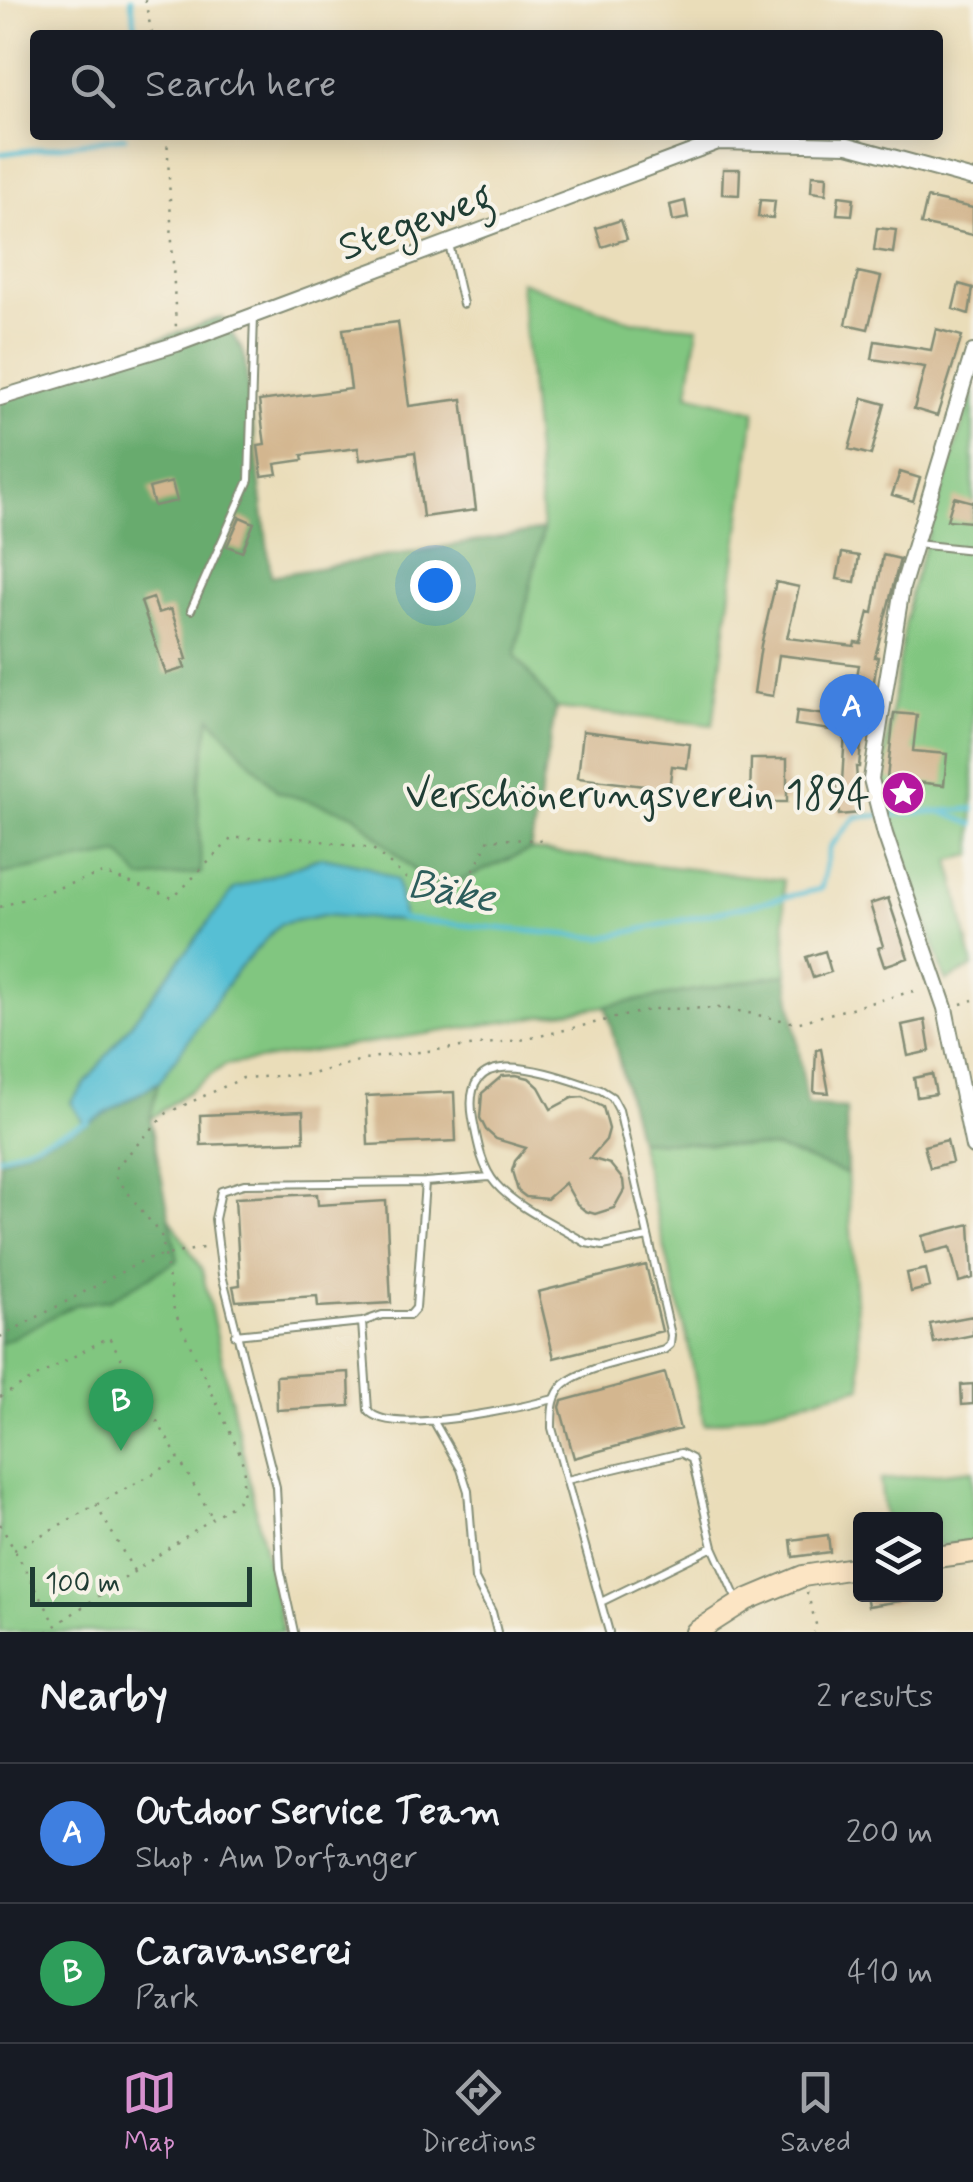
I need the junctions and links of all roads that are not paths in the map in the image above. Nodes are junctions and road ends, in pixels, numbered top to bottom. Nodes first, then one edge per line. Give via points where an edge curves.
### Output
1 (973, 179) edge
2 (449, 242) junction
3 (463, 304) dead end
4 (254, 315) junction
5 (973, 352) edge
6 (0, 398) edge
7 (916, 544) junction
8 (973, 550) edge
9 (191, 610) dead end
10 (973, 1147) edge
11 (490, 1177) junction
12 (425, 1182) junction
13 (648, 1237) junction
14 (362, 1322) junction
15 (236, 1335) junction
16 (556, 1399) junction
17 (433, 1420) junction
18 (567, 1480) junction
19 (713, 1547) junction
20 (973, 1552) edge
21 (943, 1556) edge
22 (853, 1569) edge
23 (601, 1602) junction
24 (739, 1604) junction
25 (294, 1632) edge
26 (497, 1632) edge
27 (610, 1632) edge
28 (696, 1632) edge

1 - 2 street, Stegeweg via 848,146 718,142
2 - 3 lane
2 - 4 street, Stegeweg
4 - 6 street, Stegeweg
4 - 9 lane via 249,480
5 - 7 street
7 - 8 lane
7 - 10 street via 902,588 872,779 945,1008
11 - 12 lane
11 - 13 lane via 586,1243
11 - 13 lane via 471,1095 483,1076 520,1066 601,1090 619,1110
12 - 14 lane via 416,1308
12 - 15 lane via 244,1184 221,1191 214,1219
13 - 16 lane via 670,1346 575,1375
14 - 15 lane
14 - 17 lane via 365,1396 373,1417
15 - 25 lane via 276,1488 280,1568
16 - 17 lane
16 - 18 lane via 552,1428
17 - 26 lane via 468,1491 475,1579
18 - 19 lane via 681,1453 692,1459
18 - 23 lane
19 - 23 lane
19 - 24 lane
20 - 21 main road
22 - 24 main road via 802,1576
23 - 27 lane
24 - 28 main road

